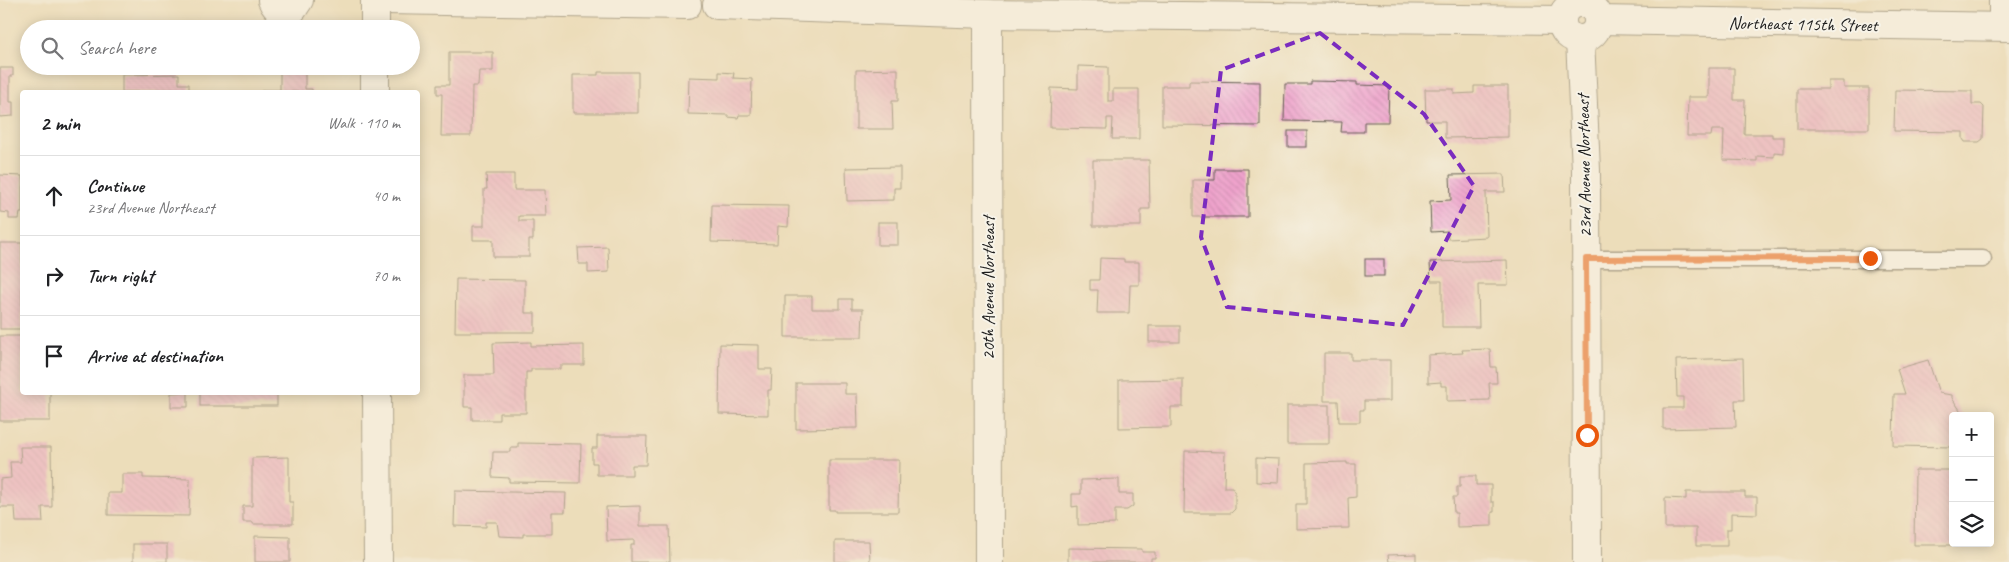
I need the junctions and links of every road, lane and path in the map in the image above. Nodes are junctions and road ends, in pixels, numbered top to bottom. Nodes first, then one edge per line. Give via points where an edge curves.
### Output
1 (272, 0) edge
2 (299, 0) edge
3 (375, 0) edge
4 (386, 0) edge
5 (687, 2) edge
6 (717, 2) edge
7 (1145, 8) edge
8 (988, 14) junction
9 (1580, 17) edge
10 (2005, 18) edge
11 (375, 20) edge
12 (375, 75) edge
13 (375, 90) edge
14 (1586, 259) junction
15 (1983, 259) dead end
16 (377, 395) edge
17 (378, 562) edge
18 (989, 562) edge
19 (1587, 562) edge

1 - 2 street via 276,8 284,11 293,9
3 - 11 street
4 - 5 street
5 - 6 street via 691,15 704,19 713,14
6 - 8 street, Northeast 115th Street
7 - 8 street, Northeast 115th Street
7 - 9 street, Northeast 115th Street
8 - 18 street, 20th Avenue Northeast
9 - 10 street, Northeast 115th Street
9 - 14 street, 23rd Avenue Northeast
12 - 13 street
14 - 15 lane
14 - 19 street, 23rd Avenue Northeast
16 - 17 street

